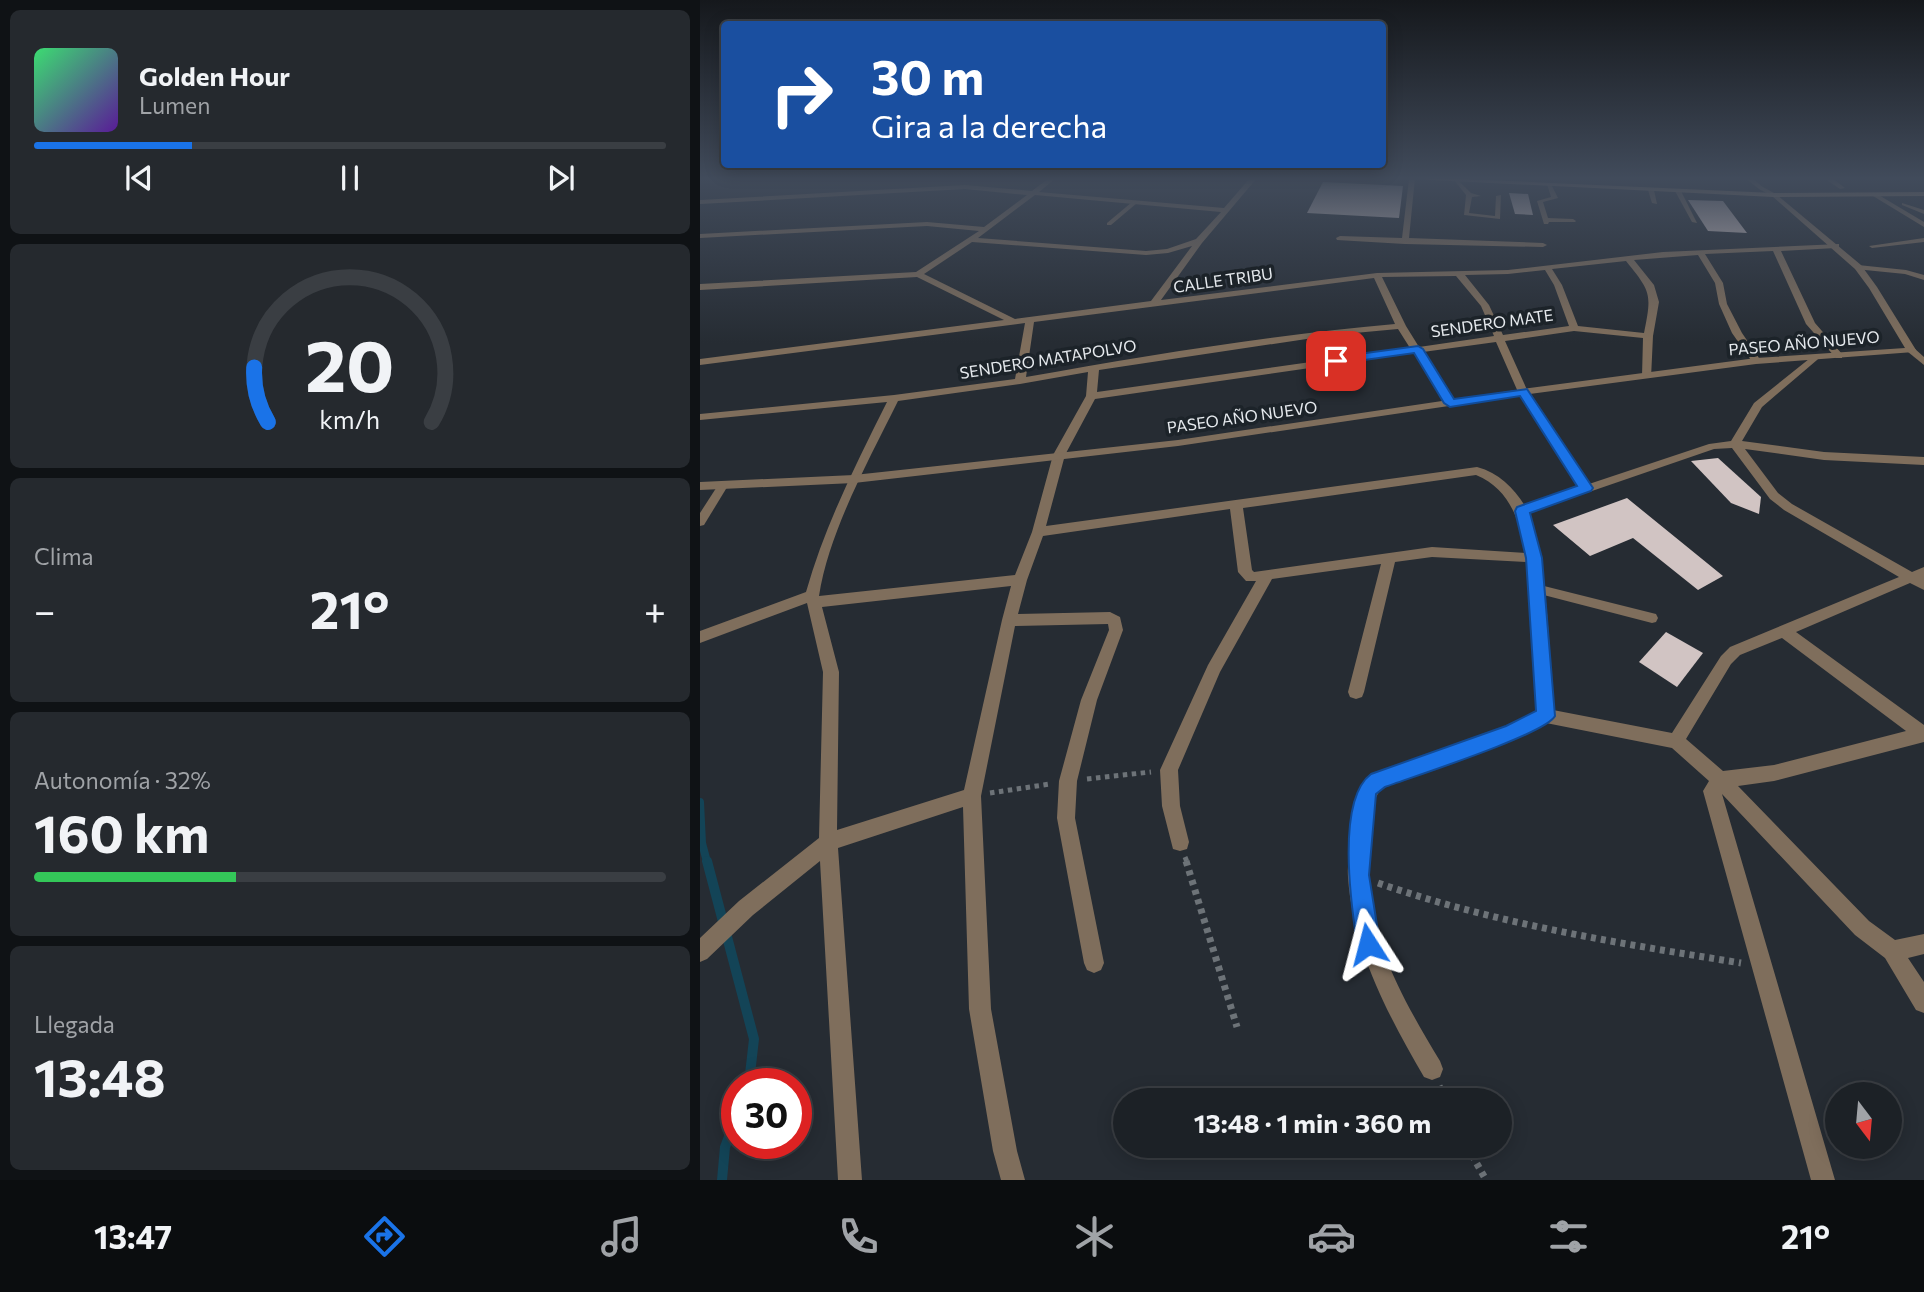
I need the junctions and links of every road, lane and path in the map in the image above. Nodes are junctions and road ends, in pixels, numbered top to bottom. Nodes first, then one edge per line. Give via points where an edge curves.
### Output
1 (755, 233) edge
2 (980, 233) edge
3 (1206, 233) edge
4 (1406, 233) edge
5 (1820, 233) edge
6 (700, 236) edge
7 (1340, 238) dead end
8 (971, 240) junction
9 (1924, 240) edge
10 (1199, 241) junction
11 (1405, 242) junction
12 (1543, 245) dead end
13 (1836, 246) junction
14 (1872, 246) dead end
15 (1776, 249) junction
16 (1700, 252) junction
17 (1628, 258) junction
18 (1546, 266) junction
19 (1858, 267) junction
20 (918, 274) junction
21 (1458, 274) junction
22 (1377, 275) junction
23 (1924, 278) edge
24 (700, 287) edge
25 (1154, 304) junction
26 (1031, 318) junction
27 (1011, 320) junction
28 (1401, 326) junction
29 (1574, 328) junction
30 (1648, 335) junction
31 (1500, 338) junction
32 (1924, 345) edge
33 (1909, 347) junction
34 (1418, 349) junction
35 (1839, 356) junction
36 (1814, 358) junction
37 (1756, 361) junction
38 (700, 362) edge
39 (1924, 362) edge
40 (1094, 368) junction
41 (1647, 376) junction
42 (1020, 382) junction
43 (1523, 392) junction
44 (1091, 396) junction
45 (894, 398) junction
46 (1450, 403) junction
47 (700, 417) edge
48 (1735, 444) junction
49 (1059, 455) junction
50 (1924, 461) edge
51 (854, 479) junction
52 (724, 484) junction
53 (700, 486) edge
54 (1586, 488) junction
55 (1236, 505) junction
56 (1522, 511) junction
57 (700, 522) edge
58 (1038, 532) junction
59 (1534, 558) junction
60 (1389, 559) junction
61 (1924, 572) edge
62 (1267, 575) junction
63 (1908, 577) junction
64 (1020, 580) junction
65 (1924, 585) edge
66 (1536, 589) junction
67 (813, 599) junction
68 (1652, 618) dead end
69 (1009, 620) junction
70 (1783, 630) junction
71 (700, 637) edge
72 (1356, 692) dead end
73 (1545, 716) junction
74 (1924, 734) edge
75 (1676, 741) junction
76 (1720, 780) junction
77 (972, 796) junction
78 (828, 842) junction
79 (1180, 842) joint
80 (1358, 875) junction
81 (1924, 944) edge
82 (1892, 951) junction
83 (700, 952) edge
84 (1094, 963) dead end
85 (1763, 966) junction
86 (1924, 1002) edge
87 (1237, 1027) dead end
88 (1432, 1069) dead end
89 (1474, 1158) edge
90 (850, 1180) edge
91 (1013, 1180) edge
92 (1486, 1180) edge
93 (1823, 1180) edge

1 - 6 street
2 - 8 street
3 - 10 street
4 - 11 street
5 - 13 street
7 - 11 street
8 - 10 street via 1146,253
8 - 20 street
9 - 14 lane
10 - 25 street
11 - 12 street
13 - 15 street, CALLE TRIBU
13 - 19 street
15 - 16 street, CALLE TRIBU
15 - 35 street via 1811,324
16 - 17 street, CALLE TRIBU
16 - 37 street via 1719,283 1737,333
17 - 18 street, CALLE TRIBU
17 - 30 street via 1650,285 1655,302
18 - 21 street, CALLE TRIBU
18 - 29 street
19 - 23 street
19 - 33 street
20 - 24 street
20 - 27 street
21 - 22 street, CALLE TRIBU
21 - 31 street via 1485,305
22 - 25 street, CALLE TRIBU
22 - 28 street
25 - 26 street, CALLE TRIBU
26 - 27 street, CALLE TRIBU
26 - 42 street
27 - 38 street, CALLE TRIBU
28 - 34 street
28 - 40 street, SENDERO MATAPOLVO
29 - 30 street, SENDERO MATE
29 - 31 street, SENDERO MATE
30 - 41 street
31 - 34 street, SENDERO MATE
31 - 43 street
32 - 33 street, PASEO AÑO NUEVO
33 - 35 street, PASEO AÑO NUEVO
33 - 39 street
34 - 44 street, SENDERO MATE
34 - 46 street
35 - 36 street, PASEO AÑO NUEVO
36 - 37 street, PASEO AÑO NUEVO
36 - 48 street via 1758,405
37 - 41 street, PASEO AÑO NUEVO
40 - 42 street, SENDERO MATAPOLVO
40 - 44 street
41 - 43 street, PASEO AÑO NUEVO
42 - 45 street, SENDERO MATAPOLVO
43 - 46 street, PASEO AÑO NUEVO
43 - 54 street
44 - 49 street
45 - 47 street, SENDERO MATAPOLVO
45 - 51 street
46 - 49 street, PASEO AÑO NUEVO via 1178,443
48 - 50 street via 1824,456
48 - 54 street via 1713,446
48 - 63 street via 1781,501
49 - 51 street, PASEO AÑO NUEVO
49 - 58 street
51 - 52 street, PASEO AÑO NUEVO
51 - 67 street via 824,551
52 - 53 street, PASEO AÑO NUEVO
52 - 57 lane
54 - 56 street
55 - 56 street via 1478,471 1490,474
55 - 58 street
55 - 62 street via 1245,572 1251,577
56 - 59 street
58 - 64 street
59 - 60 street via 1432,552
59 - 66 street
60 - 62 street
60 - 72 street
61 - 63 street
62 - 79 street via 1213,670 1169,770
63 - 65 street
63 - 70 street
64 - 67 street
64 - 69 street
66 - 68 lane
66 - 73 street
67 - 71 street
67 - 78 street via 831,672
69 - 77 street
69 - 84 street via 1115,621 1068,781 1066,818
70 - 74 street
70 - 75 street via 1735,651 1726,660
73 - 75 street
73 - 80 street via 1378,780 1368,788
74 - 76 street via 1774,773
75 - 76 street
76 - 82 street via 1863,928
76 - 85 street via 1712,791
77 - 78 street
77 - 91 street via 980,1009
78 - 83 street
78 - 90 street
79 - 87 path
80 - 85 path via 1433,903 1525,928
80 - 88 street via 1368,944 1398,1012
81 - 82 street
82 - 86 street
85 - 93 street
89 - 92 path

